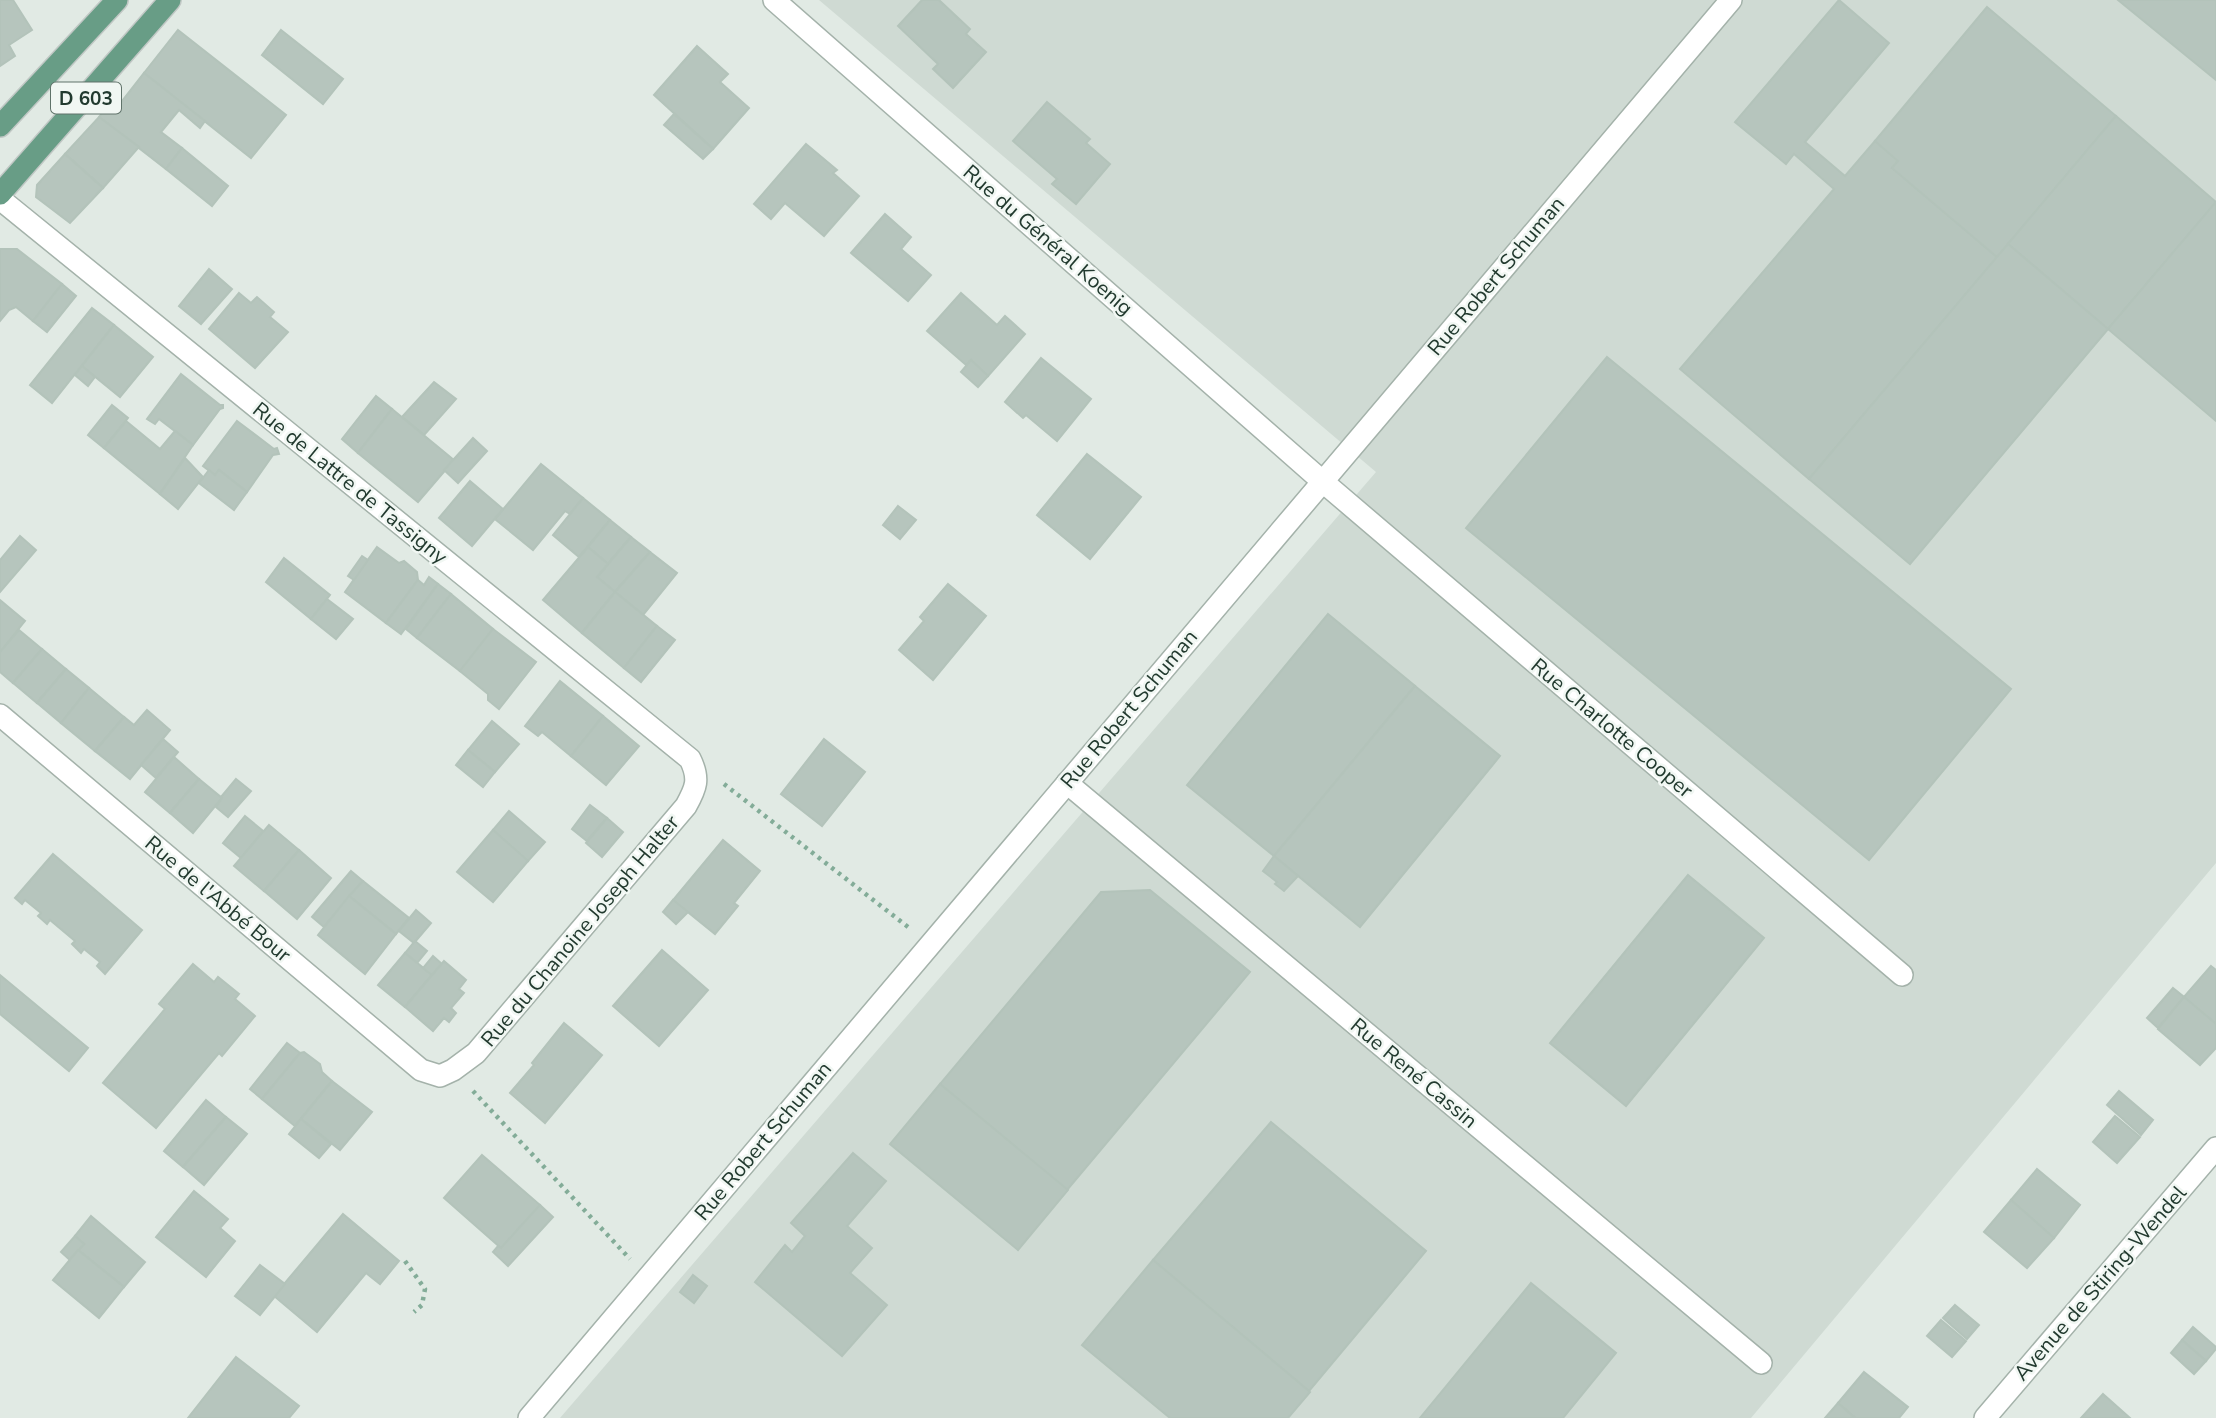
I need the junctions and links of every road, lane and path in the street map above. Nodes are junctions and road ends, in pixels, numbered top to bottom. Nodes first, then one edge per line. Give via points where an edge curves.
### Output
1 (117, 0) edge
2 (170, 0) edge
3 (774, 0) edge
4 (1731, 0) edge
5 (0, 126) edge
6 (0, 196) edge
7 (1322, 481) junction
8 (0, 715) edge
9 (695, 770) junction
10 (1067, 783) junction
11 (930, 945) junction
12 (1902, 975) dead end
13 (447, 1073) junction
14 (2216, 1149) edge
15 (405, 1261) dead end
16 (648, 1278) junction
17 (414, 1312) dead end
18 (1760, 1363) dead end
19 (529, 1418) edge
20 (1984, 1418) edge

1 - 5 main road, D 603
2 - 6 main road, D 603
3 - 7 street, Rue du Général Koenig
4 - 7 street, Rue Robert Schuman
6 - 9 street, Rue de Lattre de Tassigny via 690,759
7 - 10 street, Rue Robert Schuman
7 - 12 street, Rue Charlotte Cooper
8 - 13 street, Rue de l'Abbé Bour via 421,1070
9 - 11 path via 727,786
9 - 13 street, Rue du Chanoine Joseph Halter via 696,789 686,806 475,1053
10 - 11 street, Rue Robert Schuman
10 - 18 street, Rue René Cassin
11 - 16 street, Rue Robert Schuman
13 - 16 path
14 - 20 street, Avenue de Stiring-Wendel
15 - 17 path via 425,1289 422,1305
16 - 19 street, Rue Robert Schuman

